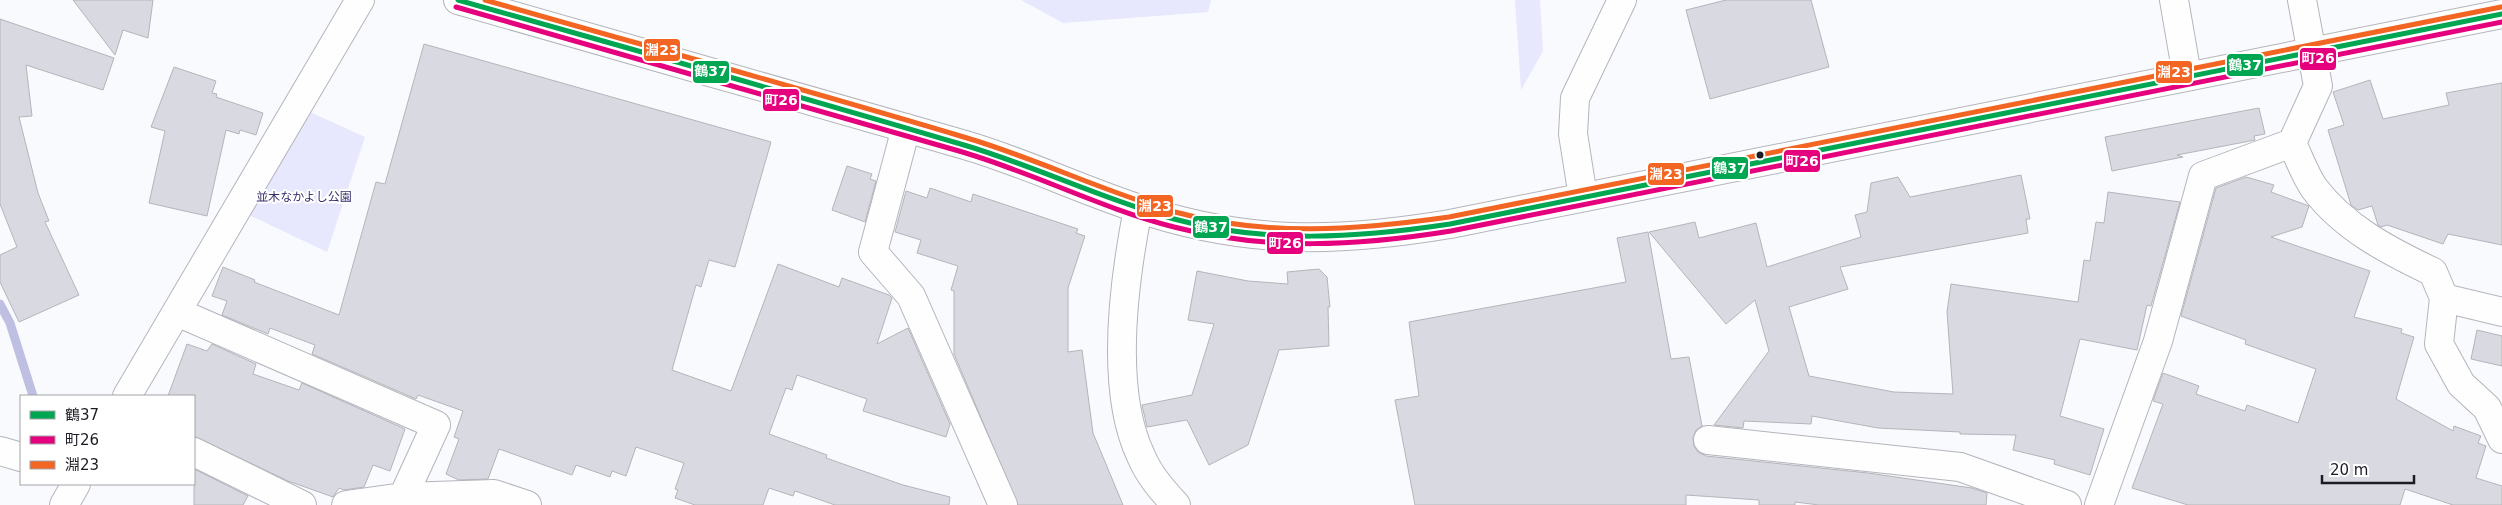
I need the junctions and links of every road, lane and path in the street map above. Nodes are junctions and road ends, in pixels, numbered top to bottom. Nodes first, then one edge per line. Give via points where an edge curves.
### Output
1 (360, 0) edge
2 (458, 0) edge
3 (1622, 0) edge
4 (2174, 0) edge
5 (2302, 0) edge
6 (2502, 14) edge
7 (2312, 51) junction
8 (2187, 75) junction
9 (906, 128) junction
10 (2292, 143) junction
11 (1583, 197) junction
12 (1138, 209) junction
13 (2444, 298) junction
14 (177, 312) junction
15 (2502, 312) edge
16 (128, 395) edge
17 (2502, 439) edge
18 (1708, 440) dead end
19 (0, 450) edge
20 (195, 452) edge
21 (20, 457) edge
22 (75, 485) edge
23 (403, 497) junction
24 (64, 505) edge
25 (302, 505) edge
26 (346, 505) edge
27 (527, 505) edge
28 (1003, 505) edge
29 (1176, 505) edge
30 (2067, 505) edge
31 (2099, 505) edge

1 - 14 street
2 - 9 street
3 - 11 street via 1575,98 1573,134
4 - 8 street
5 - 7 street
6 - 7 street
7 - 8 street
7 - 10 street via 2318,86
8 - 11 street
9 - 12 street via 1024,164
9 - 28 street via 873,252 911,296
10 - 13 street via 2313,186 2336,214 2399,256 2433,272
10 - 31 street via 2203,176 2158,341
11 - 12 street via 1401,232 1320,238 1248,235
12 - 29 street via 1127,271 1124,387 1140,456 1158,485
13 - 15 street
13 - 17 street via 2439,344 2461,384 2487,408
14 - 16 street
14 - 23 street via 436,425
18 - 30 street via 1960,466
19 - 21 street
20 - 25 street
22 - 24 street
23 - 26 street
23 - 27 street via 494,494

